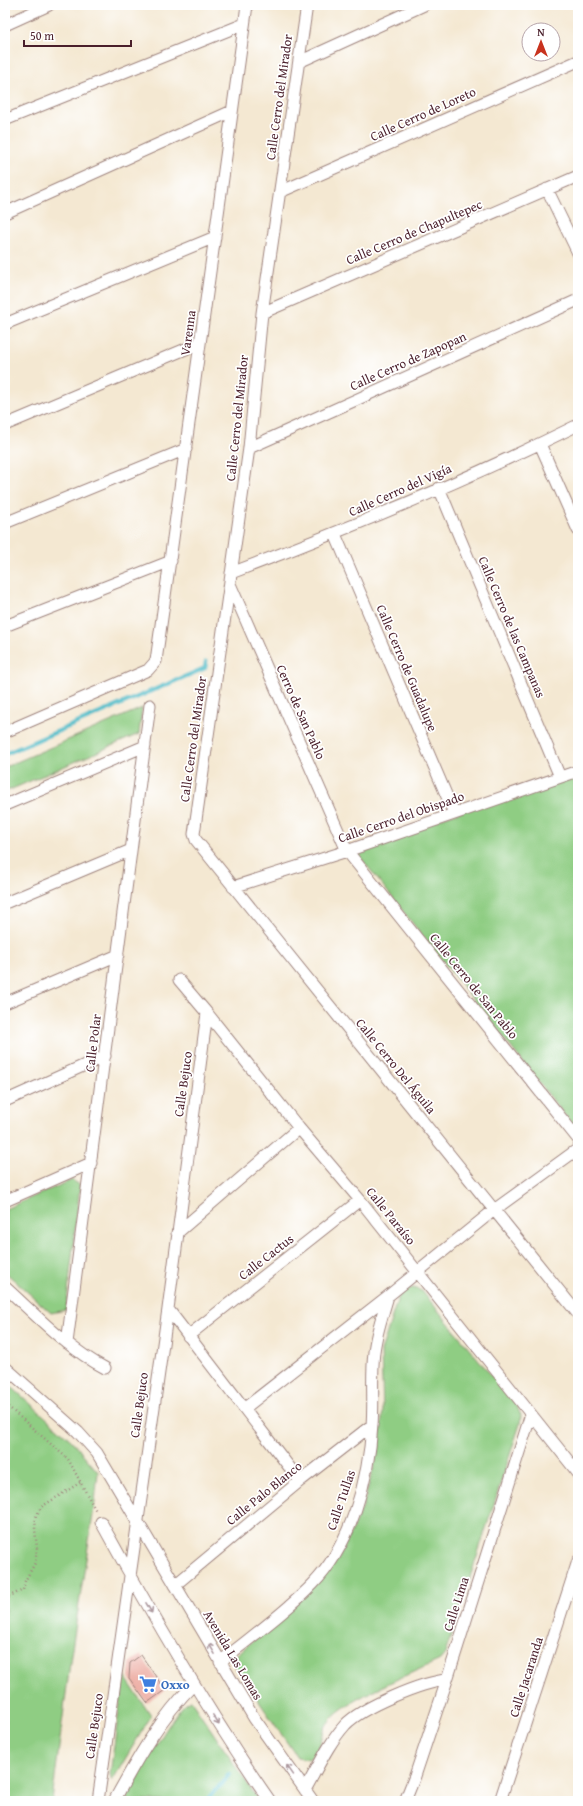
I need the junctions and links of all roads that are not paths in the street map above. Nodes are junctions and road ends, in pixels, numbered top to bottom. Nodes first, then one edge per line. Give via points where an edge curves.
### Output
1 (49, 5) edge
2 (246, 5) edge
3 (306, 5) edge
4 (424, 5) edge
5 (244, 24) junction
6 (5, 25) edge
7 (578, 61) edge
8 (298, 62) junction
9 (232, 111) junction
10 (5, 120) edge
11 (578, 176) edge
12 (547, 189) junction
13 (280, 192) junction
14 (5, 213) edge
15 (215, 237) junction
16 (578, 253) edge
17 (578, 300) edge
18 (262, 313) junction
19 (5, 324) edge
20 (200, 343) junction
21 (5, 425) edge
22 (578, 425) edge
23 (540, 444) junction
24 (249, 448) junction
25 (186, 449) junction
26 (439, 488) junction
27 (5, 523) edge
28 (578, 530) edge
29 (335, 534) junction
30 (170, 561) junction
31 (230, 578) junction
32 (5, 626) edge
33 (150, 705) dead end
34 (5, 732) edge
35 (145, 746) junction
36 (578, 771) edge
37 (560, 777) junction
38 (5, 805) edge
39 (454, 813) junction
40 (194, 834) joint
41 (131, 850) junction
42 (347, 851) junction
43 (234, 887) junction
44 (5, 903) edge
45 (118, 955) junction
46 (179, 980) dead end
47 (5, 1003) edge
48 (207, 1013) junction
49 (105, 1056) junction
50 (5, 1100) edge
51 (299, 1128) junction
52 (578, 1139) edge
53 (578, 1149) edge
54 (92, 1163) junction
55 (360, 1200) junction
56 (5, 1201) edge
57 (494, 1210) junction
58 (177, 1233) junction
59 (418, 1272) junction
60 (5, 1287) edge
61 (388, 1296) junction
62 (168, 1309) junction
63 (578, 1314) edge
64 (188, 1336) junction
65 (67, 1343) junction
66 (5, 1367) edge
67 (105, 1368) dead end
68 (245, 1408) junction
69 (531, 1414) junction
70 (372, 1425) junction
71 (578, 1473) edge
72 (300, 1481) junction
73 (137, 1518) junction
74 (100, 1522) road end
75 (578, 1561) edge
76 (129, 1575) junction
77 (175, 1585) junction
78 (220, 1662) junction
79 (447, 1680) junction
80 (194, 1684) junction
81 (305, 1790) junction
82 (98, 1801) edge
83 (114, 1801) edge
84 (270, 1801) edge
85 (313, 1801) edge
86 (405, 1801) edge
87 (500, 1801) edge

1 - 6 street
2 - 5 street, Varenna
3 - 8 street, Calle Cerro del Mirador
4 - 8 street
5 - 9 street, Varenna
5 - 10 street
7 - 13 street, Calle Cerro de Loreto
8 - 13 street, Calle Cerro del Mirador
9 - 14 street
9 - 15 street, Varenna
11 - 12 street, Calle Cerro de Chapultepec
12 - 16 street
12 - 18 street, Calle Cerro de Chapultepec
13 - 18 street, Calle Cerro del Mirador
15 - 19 street
15 - 20 street, Varenna
17 - 24 street, Calle Cerro de Zapopan
18 - 24 street, Calle Cerro del Mirador
20 - 21 street
20 - 25 street, Varenna
22 - 23 street, Calle Cerro del Vigía
23 - 26 street, Calle Cerro del Vigía
23 - 28 street
24 - 31 street, Calle Cerro del Mirador
25 - 27 street
25 - 30 street, Varenna
26 - 29 street, Calle Cerro del Vigía
26 - 37 street, Calle Cerro de las Campanas
29 - 31 street, Calle Cerro del Vigía
29 - 39 street, Calle Cerro de Guadalupe
30 - 32 street
30 - 34 street, Varenna via 155,664 148,670
31 - 40 street, Calle Cerro del Mirador
31 - 42 street, Cerro de San Pablo
33 - 35 street, Calle Polar
35 - 38 street
35 - 41 street, Calle Polar
36 - 37 street, Calle Cerro del Obispado
37 - 39 street, Calle Cerro del Obispado
39 - 42 street, Calle Cerro del Obispado
40 - 43 street, Calle Cerro Del Águila via 196,840
41 - 44 street
41 - 45 street, Calle Polar
42 - 43 street, Calle Cerro del Obispado
42 - 52 street, Calle Cerro de San Pablo
43 - 57 street, Calle Cerro Del Águila
45 - 47 street
45 - 49 street, Calle Polar
46 - 48 street, Calle Paraíso
48 - 51 street, Calle Paraíso
48 - 58 street, Calle Bejuco
49 - 50 street
49 - 54 street, Calle Polar
51 - 55 street, Calle Paraíso
51 - 58 street
53 - 57 street
54 - 56 street
54 - 65 street, Calle Polar
55 - 59 street, Calle Paraíso
55 - 64 street, Calle Cactus
57 - 59 street
57 - 63 street, Calle Cerro Del Águila
58 - 62 street, Calle Bejuco
59 - 61 street
59 - 69 street, Calle Paraíso
60 - 65 street
61 - 68 street
61 - 70 street, Calle Tullas via 374,1351
62 - 64 street
62 - 73 street, Calle Bejuco
64 - 68 street
65 - 67 street via 84,1357
66 - 73 street, Avenida Las Lomas via 92,1446
68 - 72 street
69 - 71 street, Calle Paraíso
69 - 79 street, Calle Lima
70 - 72 street, Calle Palo Blanco
70 - 78 street, Calle Tullas via 366,1473 359,1500 344,1537 329,1564 291,1605
72 - 77 street, Calle Palo Blanco
73 - 76 street, Calle Bejuco
73 - 77 street, Avenida Las Lomas
74 - 76 street
75 - 87 street, Calle Jacaranda
76 -> 80 street
76 - 82 street, Calle Bejuco
78 -> 77 street, Avenida Las Lomas
81 -> 78 street, Avenida Las Lomas via 254,1718
79 - 81 street via 431,1682 354,1717 338,1734
79 - 86 street, Calle Lima
80 - 83 street via 153,1734
80 -> 84 street
81 - 85 street, Avenida Las Lomas

